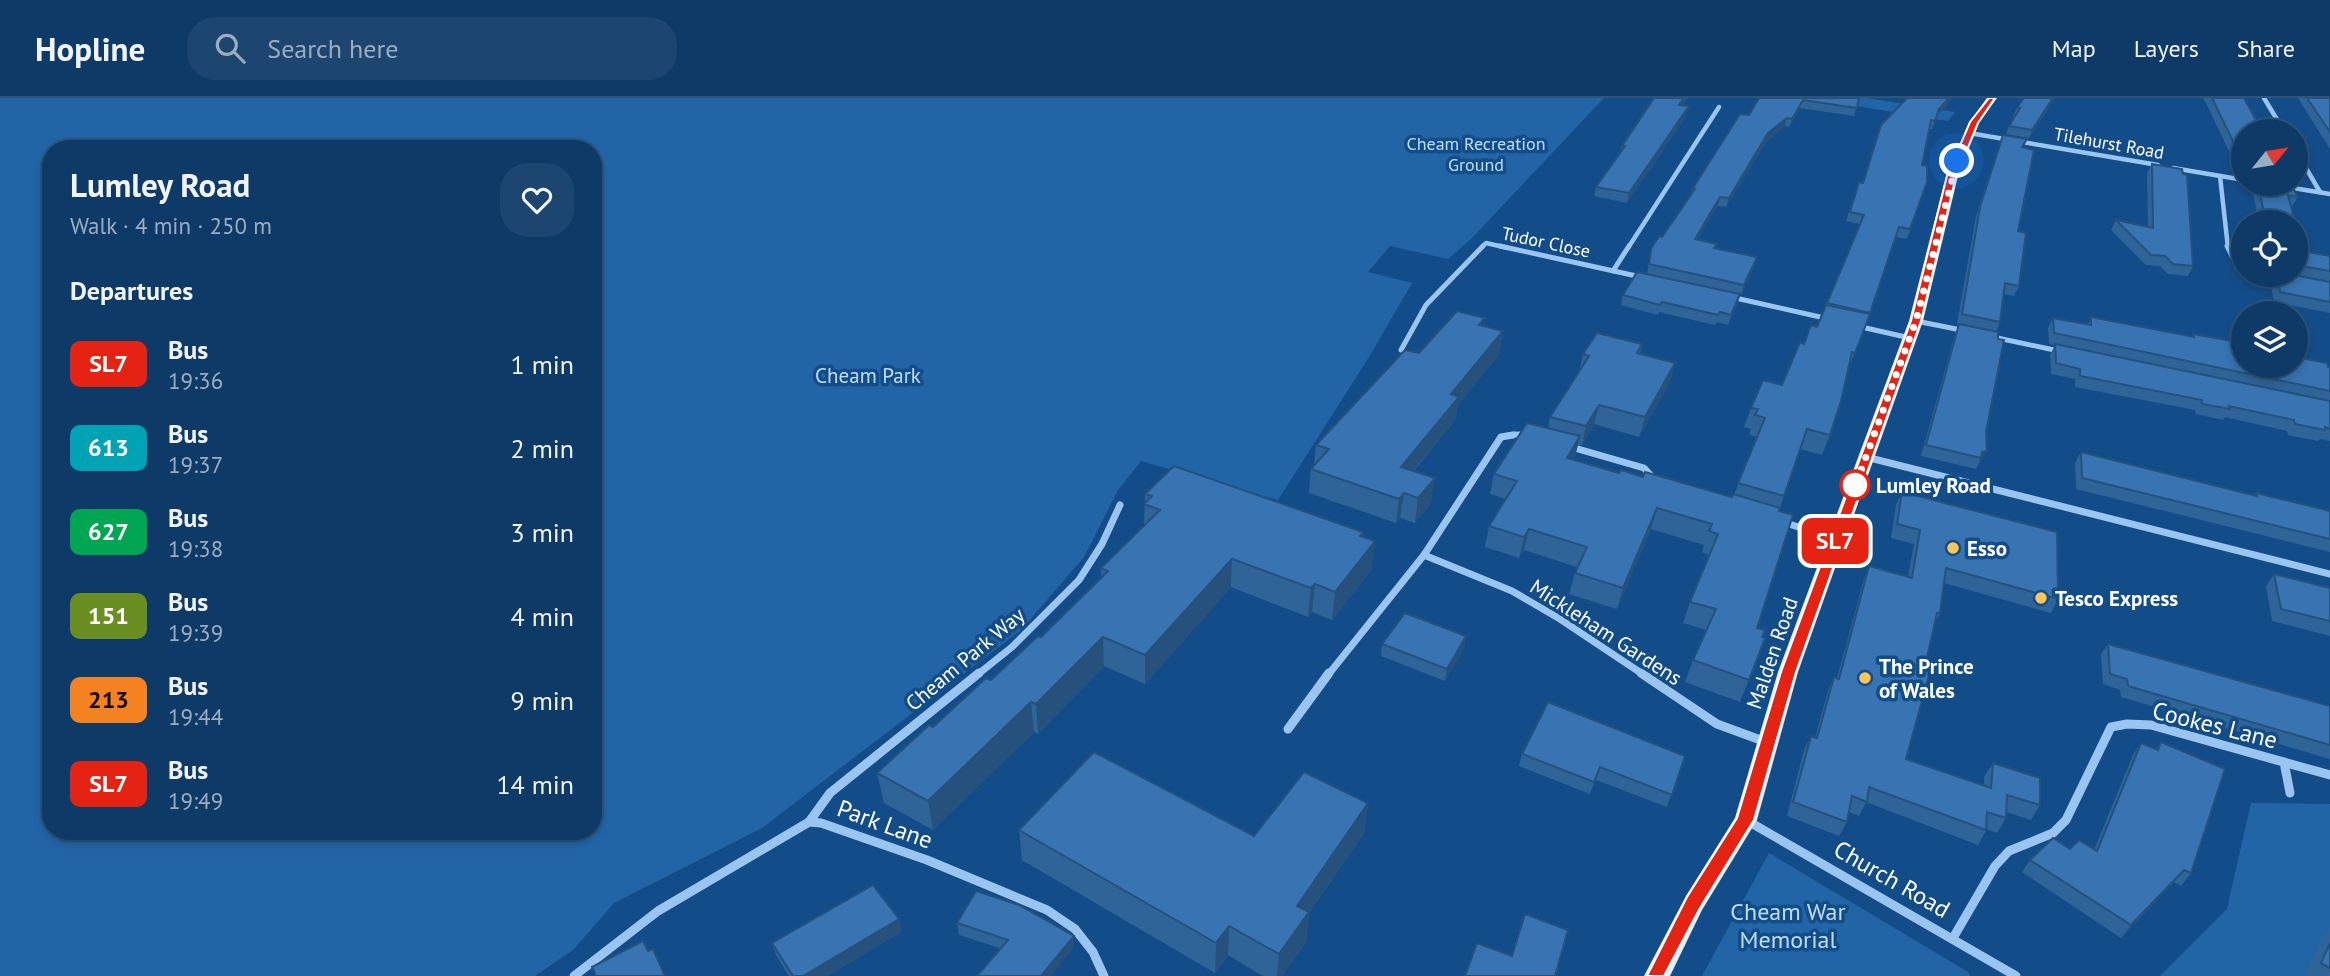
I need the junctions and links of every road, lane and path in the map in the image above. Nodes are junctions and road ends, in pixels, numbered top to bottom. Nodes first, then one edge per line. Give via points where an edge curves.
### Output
1 (1992, 98) edge
2 (2264, 98) edge
3 (1719, 107) dead end
4 (2277, 119) edge
5 (1969, 134) junction
6 (2308, 172) edge
7 (2220, 176) junction
8 (2231, 178) edge
9 (2308, 190) edge
10 (2320, 192) junction
11 (2330, 194) edge
12 (2231, 256) edge
13 (1613, 271) junction
14 (1653, 280) edge
15 (1719, 295) edge
16 (1839, 322) edge
17 (1852, 325) edge
18 (1913, 329) junction
19 (1401, 350) edge
20 (2072, 354) edge
21 (1539, 439) edge
22 (1565, 446) edge
23 (1865, 456) junction
24 (1659, 482) edge
25 (1120, 505) dead end
26 (1773, 520) edge
27 (1835, 539) junction
28 (1423, 555) junction
29 (2330, 575) edge
30 (1288, 729) dead end
31 (1766, 743) junction
32 (2284, 762) junction
33 (2330, 775) edge
34 (2290, 793) dead end
35 (1746, 820) junction
36 (809, 822) junction
37 (1953, 938) junction
38 (574, 976) edge
39 (1104, 976) edge
40 (1657, 976) edge
41 (2016, 976) edge

1 - 5 main road, Malden Road
2 - 4 street
3 - 13 street, Tudor Close
5 - 7 street, Tilehurst Road
5 - 18 main road, Malden Road via 1952,176
6 - 10 street
7 - 8 street, Tilehurst Road
7 - 12 street
9 - 10 street
10 - 11 street
13 - 14 street, Tudor Close
13 - 19 street, Tudor Close via 1486,243 1434,293
15 - 16 street
17 - 18 street
18 - 20 street
18 - 23 main road, Malden Road
21 - 28 street via 1514,434 1501,437
22 - 24 street via 1636,466
23 - 27 main road, Malden Road
23 - 29 street
25 - 36 street, Cheam Park Way via 1080,580 1012,647 830,793
26 - 27 street
27 - 31 main road, Malden Road
28 - 30 street
28 - 31 street, Mickleham Gardens via 1512,591 1717,724
31 - 35 main road, Malden Road
32 - 33 street, Cookes Lane
32 - 34 street
32 - 37 street, Cookes Lane via 2151,725 2111,727 2066,820 2053,833 2009,851 1994,866
35 - 37 street, Church Road
35 - 40 main road, Malden Road via 1694,903
36 - 38 street, Park Lane via 658,911
36 - 39 street, Park Lane via 927,860 1047,910 1075,929
37 - 41 street, Church Road

